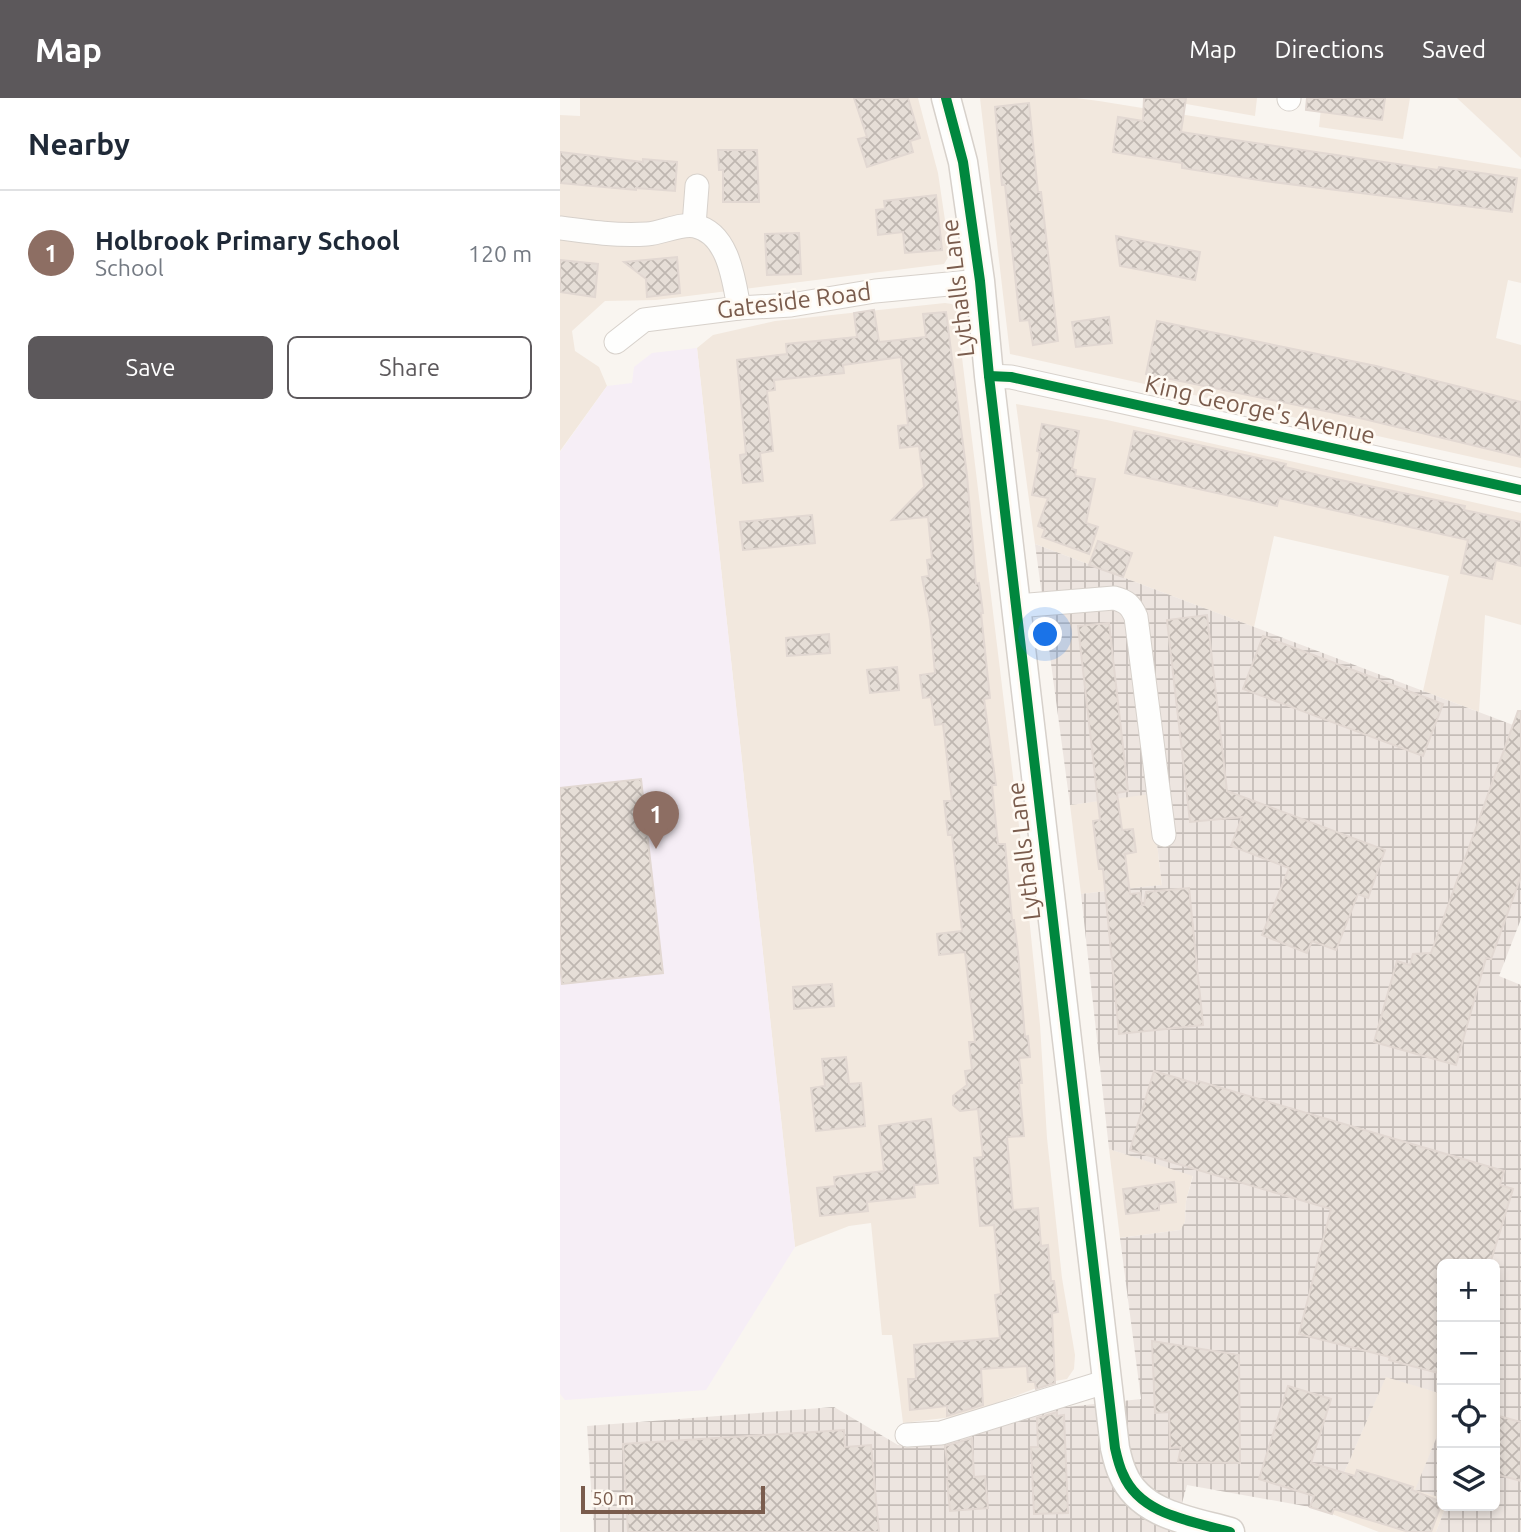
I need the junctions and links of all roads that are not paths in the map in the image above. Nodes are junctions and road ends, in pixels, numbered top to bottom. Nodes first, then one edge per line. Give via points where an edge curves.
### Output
1 (946, 98) edge
2 (697, 186) dead end
3 (694, 226) junction
4 (560, 228) edge
5 (980, 281) junction
6 (739, 308) junction
7 (616, 342) dead end
8 (989, 376) junction
9 (1521, 490) edge
10 (1016, 606) junction
11 (1164, 835) dead end
12 (1108, 1381) junction
13 (907, 1435) dead end
14 (1230, 1532) edge

1 - 5 street, Lythalls Lane via 963,162
2 - 3 street
3 - 4 street via 649,234
3 - 6 street via 712,235 722,249
5 - 6 street, Gateside Road
5 - 8 street, Lythalls Lane
6 - 7 street, Gateside Road via 644,320
8 - 9 street, King George's Avenue via 1011,377
8 - 10 street, Lythalls Lane
10 - 11 street via 1114,598 1133,608
10 - 12 street, Lythalls Lane
12 - 13 street via 941,1433
12 - 14 street, Lythalls Lane via 1115,1448 1123,1476 1136,1496 1160,1512

